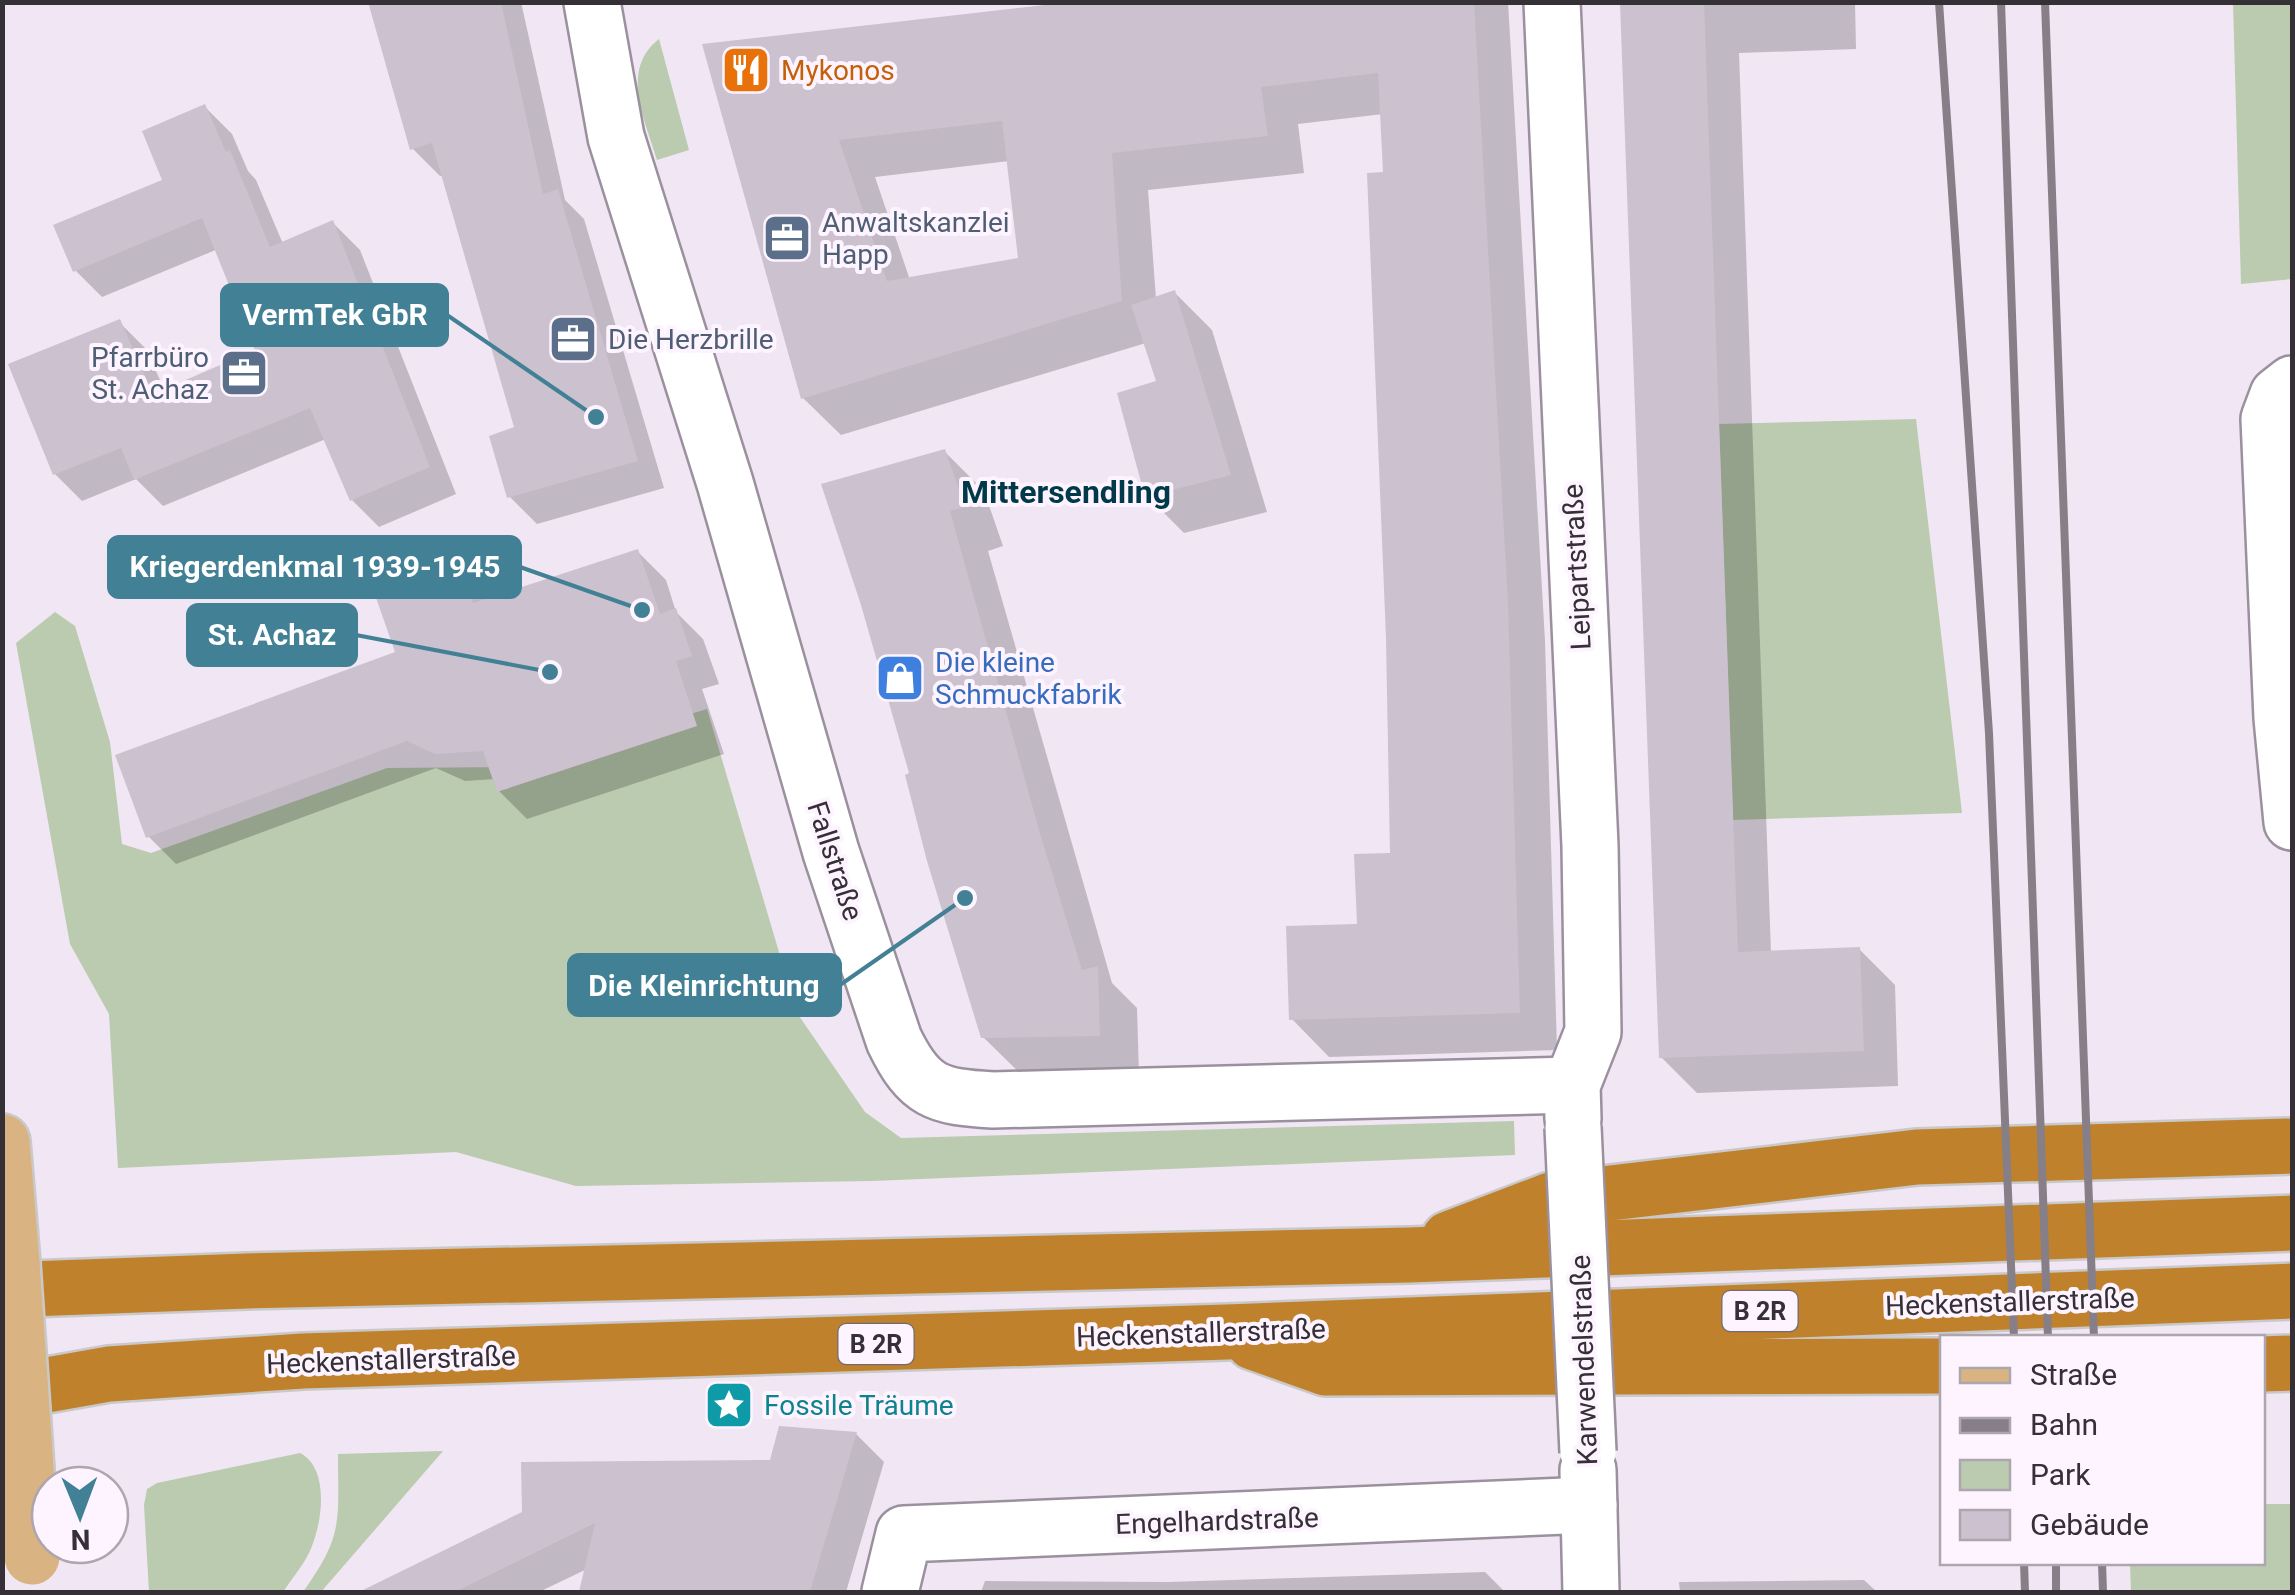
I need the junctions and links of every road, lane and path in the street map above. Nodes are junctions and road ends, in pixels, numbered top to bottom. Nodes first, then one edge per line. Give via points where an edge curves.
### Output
1 (600, 2) edge
2 (1552, 2) edge
3 (592, 3) edge
4 (2292, 384) edge
5 (2292, 822) edge
6 (1573, 1106) junction
7 (2, 1142) edge
8 (2292, 1146) edge
9 (4, 1153) edge
10 (2292, 1223) edge
11 (1409, 1255) junction
12 (6, 1263) edge
13 (2292, 1291) edge
14 (1226, 1332) junction
15 (2292, 1363) edge
16 (2265, 1364) edge
17 (1940, 1366) edge
18 (2, 1393) edge
19 (1589, 1478) junction
20 (33, 1575) edge
21 (890, 1592) edge
22 (1590, 1592) edge

1 - 3 street
2 - 6 street, Leipartstraße via 1590,846 1593,1032
3 - 6 street, Fallstraße via 616,137 831,852 906,1066 933,1091 959,1098
4 - 5 street via 2278,395 2269,419
6 - 19 street, Karwendelstraße, bridge
7 - 9 main road
8 - 11 highway via 1917,1157 1551,1200
9 - 12 main road
10 - 11 highway
11 - 12 highway via 111,1286
12 - 20 main road, bridge
13 - 14 highway, Heckenstallerstraße / B 2R
14 - 17 highway via 1326,1368
14 - 18 highway, Heckenstallerstraße / B 2R via 303,1361 109,1374
15 - 16 highway
19 - 21 street, Engelhardstraße via 904,1534
19 - 22 street, Karwendelstraße

